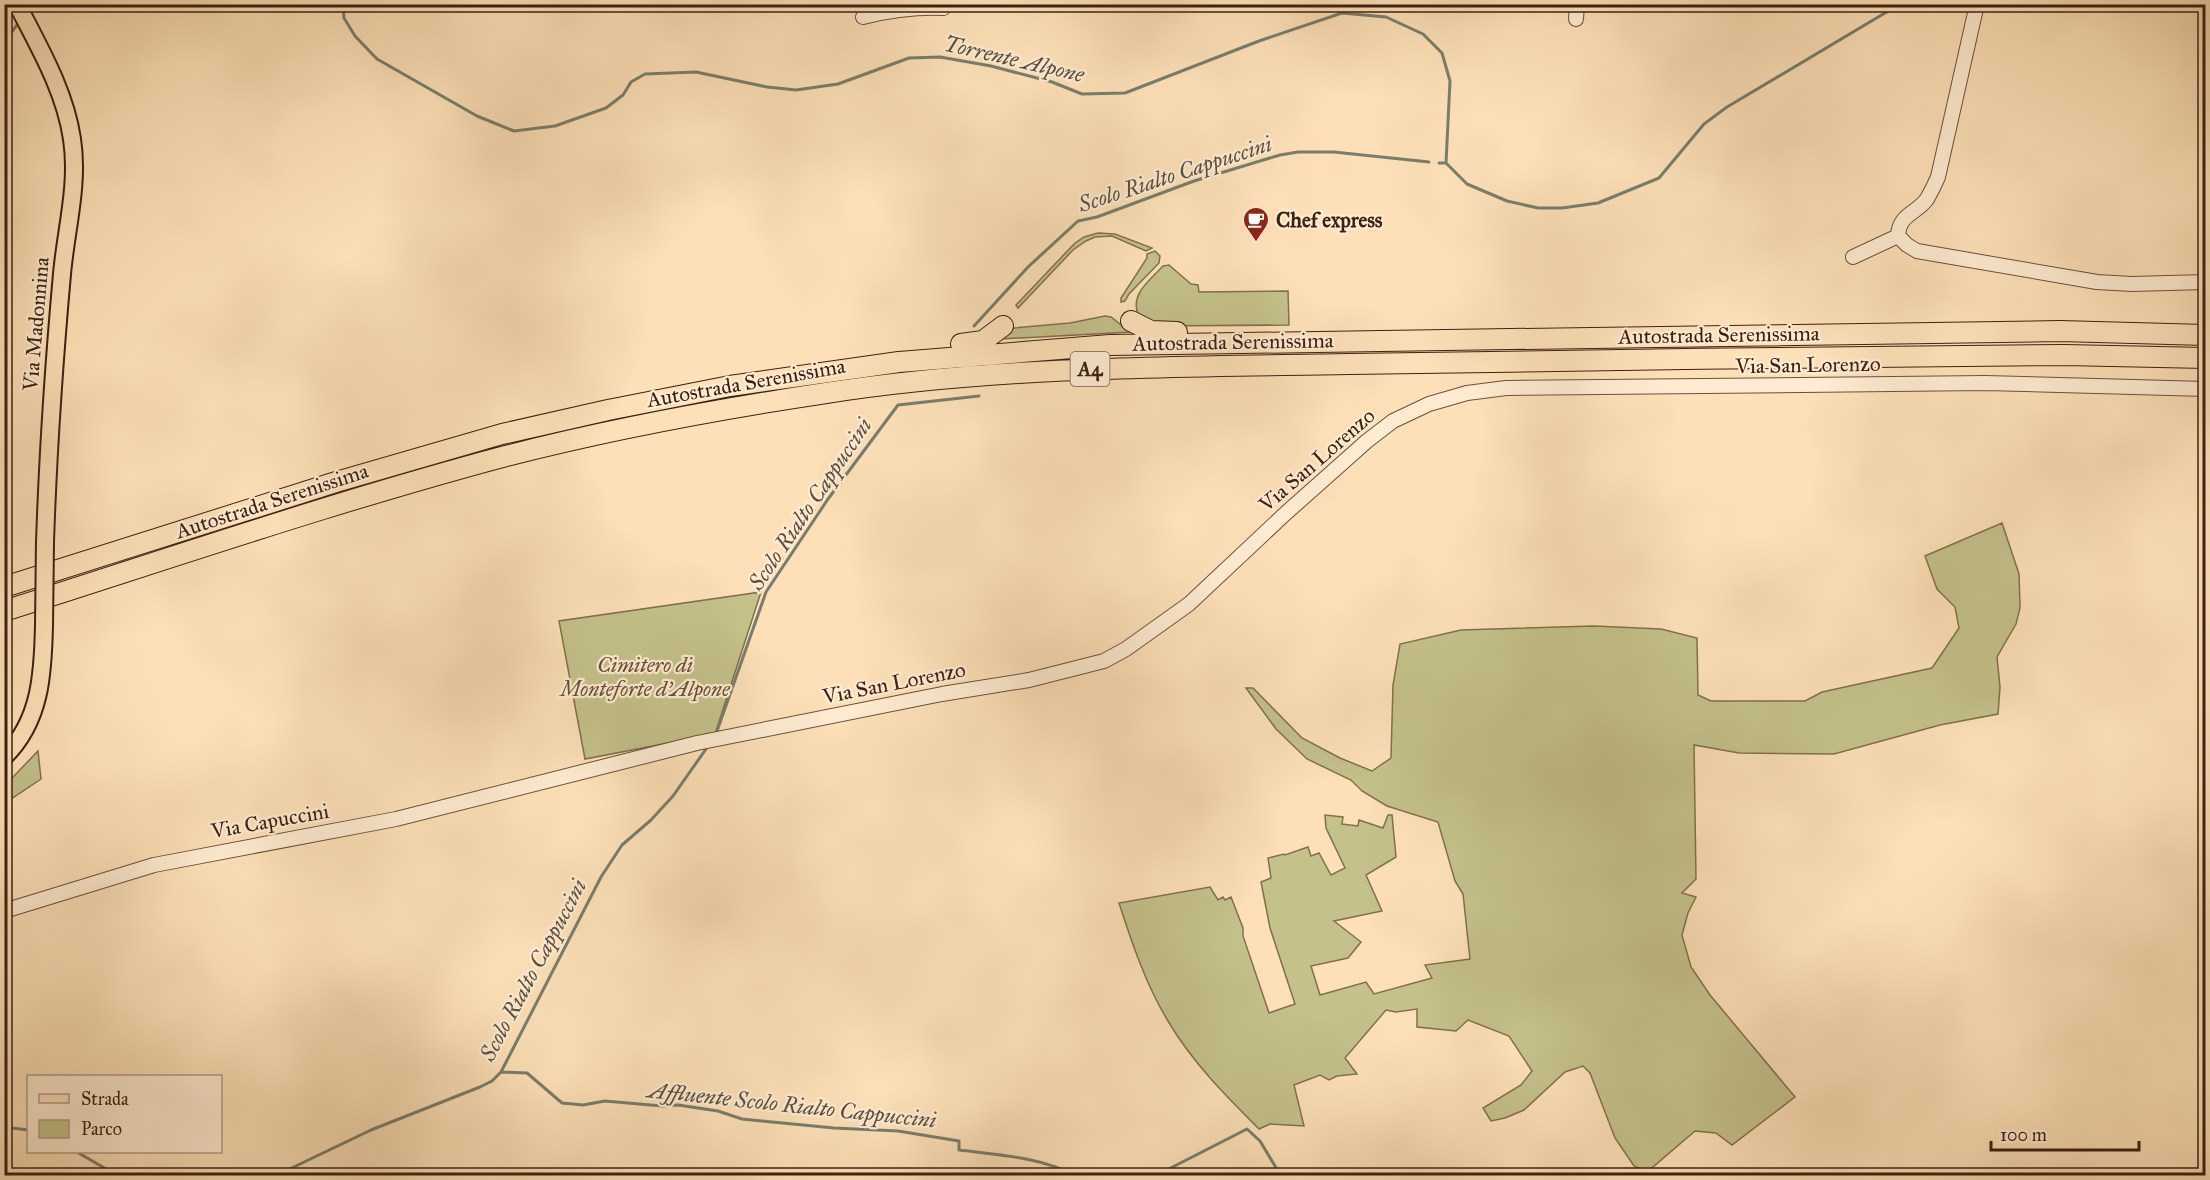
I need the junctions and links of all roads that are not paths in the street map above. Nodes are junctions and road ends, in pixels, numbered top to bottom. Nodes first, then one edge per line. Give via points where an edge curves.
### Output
1 (17, 4) edge
2 (945, 4) edge
3 (1577, 4) edge
4 (1977, 4) edge
5 (863, 17) dead end
6 (1576, 19) dead end
7 (1898, 236) junction
8 (1853, 257) dead end
9 (2205, 282) edge
10 (1131, 321) dead end
11 (1003, 326) dead end
12 (2205, 335) edge
13 (1266, 342) junction
14 (2205, 358) edge
15 (899, 362) junction
16 (2205, 389) edge
17 (4, 587) edge
18 (4, 611) edge
19 (4, 757) edge
20 (545, 781) joint
21 (4, 911) edge

1 - 19 main road, Via Madonnina, bridge via 68,116 75,159 47,470 42,678 35,711 24,735
2 - 5 street via 942,8 913,7
3 - 6 street
4 - 7 street via 1938,177 1926,200 1899,226
7 - 8 street
7 - 9 street via 1917,251 2063,278 2132,284
10 - 13 highway via 1151,331 1220,334
11 - 15 highway via 983,341 933,350
12 - 13 highway, Autostrada Serenissima / A4 via 2060,332
13 - 15 highway, Autostrada Serenissima / A4 via 1110,345
14 - 18 highway, Autostrada Serenissima / A4 via 2064,355 1155,366 911,382 733,408 511,455 297,517
15 - 17 highway, Autostrada Serenissima / A4 via 730,386 502,434
16 - 20 street, Via San Lorenzo via 1985,383 1506,388 1467,393 1429,404 1384,428 1189,604 1104,661 1029,680 697,742
20 - 21 street, Via Capuccini via 396,819 154,865

